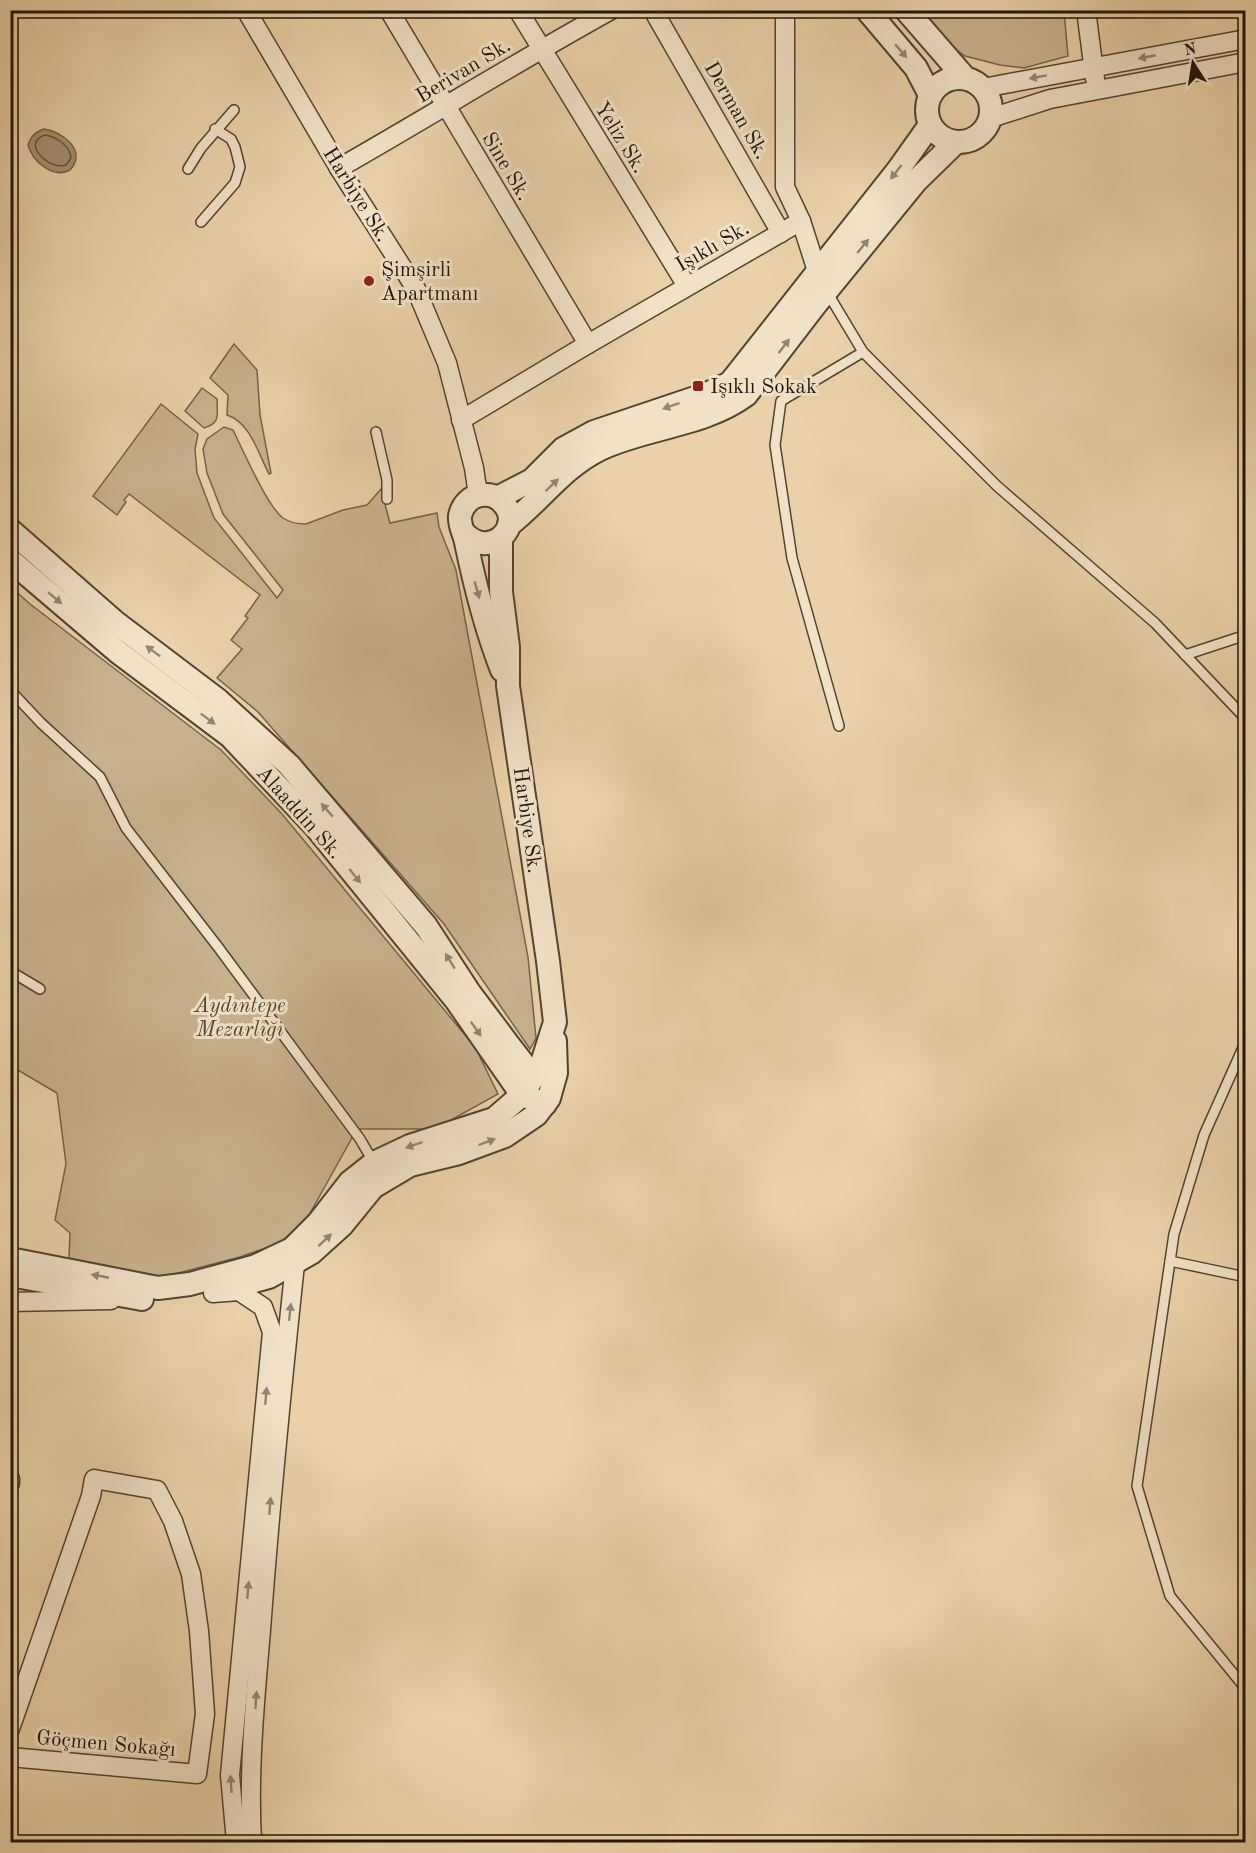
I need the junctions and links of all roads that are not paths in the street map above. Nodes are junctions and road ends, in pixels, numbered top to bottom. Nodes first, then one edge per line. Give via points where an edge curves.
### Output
1 (246, 10) edge
2 (389, 10) edge
3 (518, 10) edge
4 (611, 10) edge
5 (653, 10) edge
6 (785, 10) edge
7 (867, 10) edge
8 (906, 10) edge
9 (1086, 10) edge
10 (1245, 39) edge
11 (541, 49) junction
12 (1245, 62) edge
13 (1092, 67) junction
14 (974, 83) junction
15 (1098, 90) junction
16 (930, 95) junction
17 (446, 107) junction
18 (234, 110) dead end
19 (991, 118) junction
20 (930, 125) junction
21 (215, 129) junction
22 (956, 142) junction
23 (339, 168) junction
24 (188, 170) dead end
25 (801, 221) junction
26 (201, 222) dead end
27 (781, 233) junction
28 (822, 281) junction
29 (687, 286) junction
30 (588, 344) junction
31 (863, 352) junction
32 (461, 420) junction
33 (376, 432) dead end
34 (488, 496) junction
35 (387, 499) dead end
36 (10, 530) edge
37 (505, 532) junction
38 (464, 533) junction
39 (10, 560) edge
40 (1245, 635) edge
41 (1185, 655) junction
42 (508, 686) junction
43 (10, 690) edge
44 (1245, 719) edge
45 (839, 726) dead end
46 (10, 971) edge
47 (40, 989) dead end
48 (555, 1022) junction
49 (1245, 1041) edge
50 (538, 1072) junction
51 (522, 1095) junction
52 (545, 1104) junction
53 (374, 1163) junction
54 (10, 1259) edge
55 (1170, 1261) junction
56 (295, 1264) junction
57 (10, 1275) edge
58 (1245, 1277) edge
59 (213, 1293) junction
60 (141, 1299) junction
61 (10, 1302) edge
62 (1245, 1689) edge
63 (10, 1729) edge
64 (10, 1757) edge
65 (236, 1842) edge
66 (252, 1842) edge

1 - 23 street, Harbiye Sk.
2 - 17 street, Sine Sk.
3 - 11 street, Yeliz Sk.
4 - 11 street, Berivan Sk.
5 - 27 street, Derman Sk.
6 - 25 street via 785,187
7 -> 16 street via 916,68
8 - 14 street
9 - 13 street
10 -> 13 street
11 - 17 street, Berivan Sk.
11 - 29 street, Yeliz Sk.
12 - 15 street
13 -> 14 street
13 - 15 street
14 - 16 street via 954,78 936,87
14 - 19 street via 989,97
15 - 19 street via 1050,99
16 - 20 street
17 - 23 street, Berivan Sk.
17 - 30 street, Sine Sk.
18 - 21 lane
19 - 22 street via 982,134
20 - 22 street via 946,140
20 -> 28 street
21 - 24 lane
21 - 26 lane via 231,139 240,167 235,183
28 -> 22 street
23 - 32 street, Harbiye Sk. via 417,289 447,363
25 - 27 street, Işıklı Sk.
25 - 28 street
27 - 29 street, Işıklı Sk.
28 - 31 lane
28 -> 34 street via 730,383 594,432 563,449 532,480
37 -> 28 street via 575,463 602,448 711,414 746,395
29 - 30 street, Işıklı Sk.
30 - 32 street, Işıklı Sk.
31 - 41 lane via 997,486 1155,623
31 - 45 lane via 781,401 776,445 792,558
32 - 34 street, Harbiye Sk. via 474,468
33 - 35 lane via 387,480
34 - 37 street via 508,510
34 - 38 street via 465,504 461,526
50 -> 36 street, Alaaddin Sk. via 525,1066 426,926 289,765 218,700 115,622
37 - 38 street via 494,543 477,543
37 - 42 street, Harbiye Sk. via 501,592
38 -> 42 street via 492,645
39 -> 51 street, Alaaddin Sk. via 118,652 231,736 315,826 456,1000
40 - 41 lane
41 - 44 lane
42 - 48 street, Harbiye Sk.
43 - 53 lane via 100,777 126,828 353,1129
46 - 47 lane
48 - 50 street, Harbiye Sk.
48 - 52 street via 556,1073
49 - 55 lane via 1204,1135 1174,1234
50 - 51 street, Harbiye Sk.
51 - 52 street
51 -> 53 street, Harbiye Sk. via 494,1119 410,1146
56 -> 52 street via 342,1225 373,1187 410,1165 505,1136 537,1115
53 -> 54 street, Harbiye Sk. via 350,1182 292,1249 256,1266 190,1284 158,1288
55 - 58 lane
55 - 62 lane via 1137,1486 1170,1596
56 - 59 street via 269,1277
66 -> 56 street via 253,1739 270,1504
57 - 60 street
59 - 60 street
65 -> 59 street via 230,1775 272,1332 263,1306 239,1291
60 - 61 street
63 - 64 street, Göçmen Sokağı via 94,1479 158,1490 191,1575 199,1631 205,1714 197,1774

